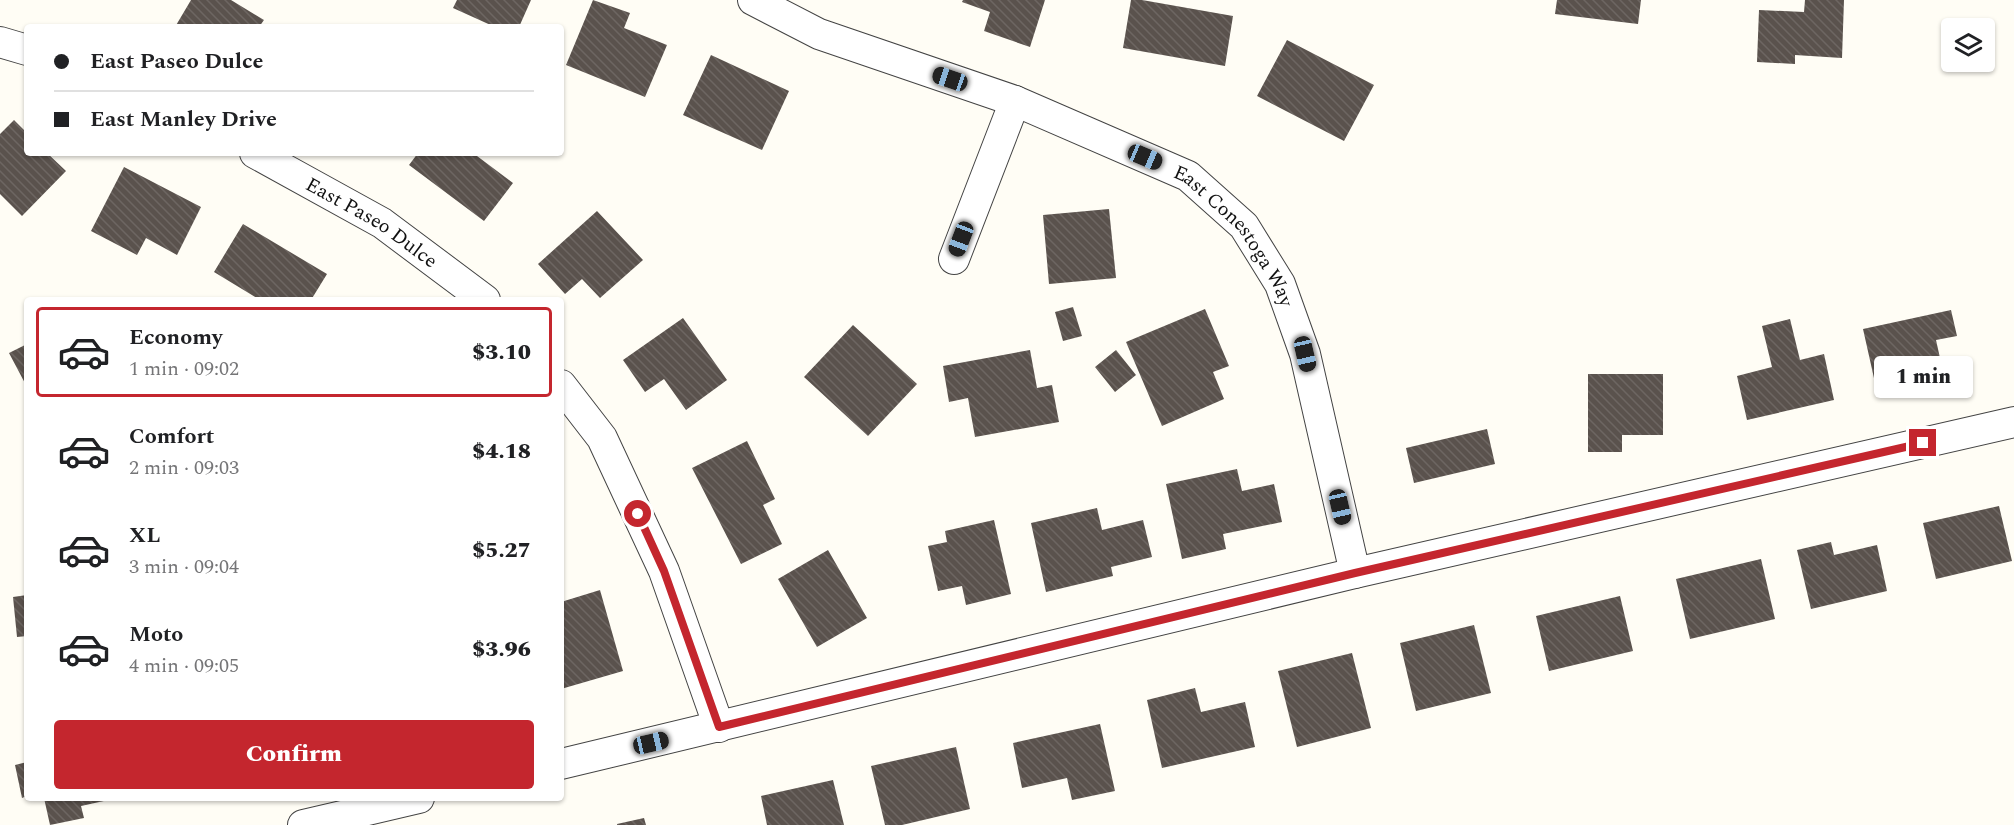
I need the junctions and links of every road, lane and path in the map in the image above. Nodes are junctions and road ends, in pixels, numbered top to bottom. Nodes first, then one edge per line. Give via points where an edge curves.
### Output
1 (753, 0) edge
2 (0, 42) edge
3 (24, 49) edge
4 (1015, 101) junction
5 (260, 156) edge
6 (954, 259) dead end
7 (480, 297) edge
8 (564, 390) edge
9 (2014, 422) edge
10 (1355, 573) junction
11 (719, 727) junction
12 (564, 764) edge
13 (393, 801) edge
14 (359, 805) edge
15 (303, 825) edge

1 - 4 street, East Conestoga Way via 819,34
2 - 3 street
4 - 6 street
4 - 10 street, East Conestoga Way via 1188,176 1244,226 1280,284 1305,354
5 - 7 street, East Paseo Dulce via 382,223
8 - 11 street via 602,438 664,571
9 - 10 street
10 - 11 street
11 - 12 street
13 - 14 street
14 - 15 street

